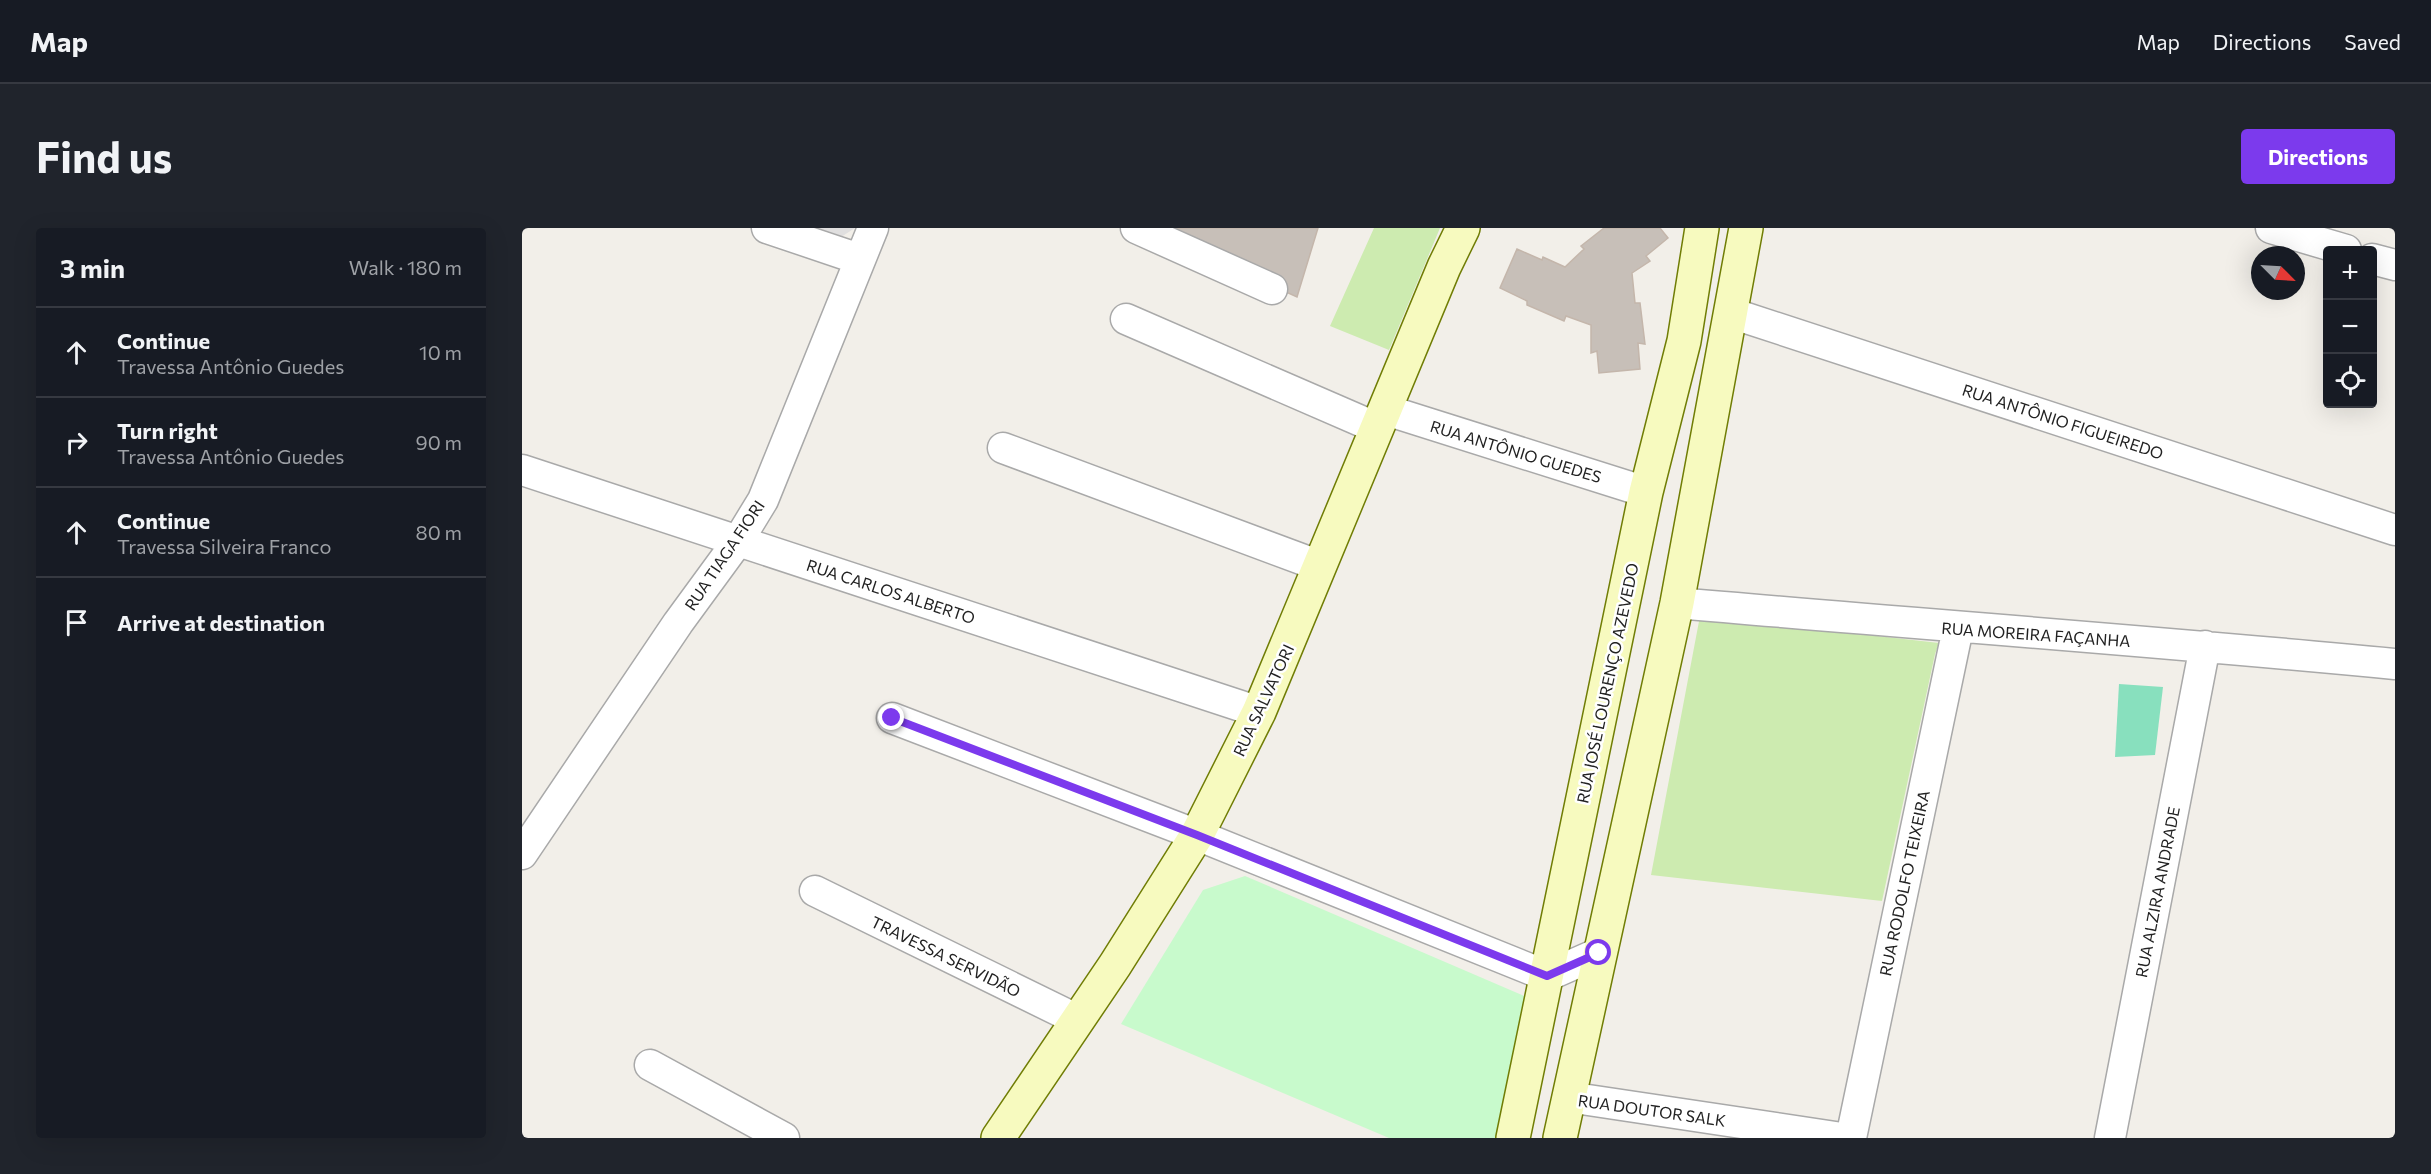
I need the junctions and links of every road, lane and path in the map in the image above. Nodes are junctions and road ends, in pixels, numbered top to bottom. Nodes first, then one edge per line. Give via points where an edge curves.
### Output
1 (767, 228) edge
2 (873, 228) edge
3 (1136, 228) edge
4 (1463, 228) edge
5 (1702, 228) edge
6 (1746, 228) edge
7 (2271, 228) edge
8 (2332, 246) edge
9 (859, 259) junction
10 (2377, 260) edge
11 (2395, 266) edge
12 (1272, 289) dead end
13 (1731, 313) junction
14 (1126, 318) dead end
15 (1381, 419) junction
16 (1003, 448) dead end
17 (522, 470) edge
18 (1646, 492) junction
19 (2395, 530) edge
20 (738, 541) junction
21 (1320, 566) junction
22 (1677, 603) junction
23 (1958, 628) junction
24 (2205, 646) junction
25 (2395, 664) edge
26 (1259, 712) junction
27 (892, 718) dead end
28 (1197, 835) junction
29 (522, 854) edge
30 (815, 891) dead end
31 (1599, 953) junction
32 (1547, 976) junction
33 (1078, 1020) junction
34 (650, 1065) dead end
35 (1568, 1097) junction
36 (784, 1138) edge
37 (998, 1138) edge
38 (1513, 1138) edge
39 (1560, 1138) edge
40 (1842, 1138) edge
41 (1851, 1138) edge
42 (2110, 1138) edge

1 - 9 street
2 - 9 street, RUA TIAGA FIORI
3 - 12 street
4 - 15 main road, RUA SALVATORI
5 - 18 main road, RUA JOSÉ LOURENÇO AZEVEDO via 1684,341
6 - 13 main road
7 - 8 street
9 - 20 street, RUA TIAGA FIORI via 763,500
10 - 11 street
13 - 19 street, RUA ANTÔNIO FIGUEIREDO
13 - 22 main road
14 - 15 street, RUA ANTÔNIO GUEDES
15 - 18 street, RUA ANTÔNIO GUEDES
15 - 21 main road, RUA SALVATORI
16 - 21 street
17 - 20 street, RUA CARLOS ALBERTO
18 - 32 main road, RUA JOSÉ LOURENÇO AZEVEDO
20 - 26 street, RUA CARLOS ALBERTO
20 - 29 street, RUA TIAGA FIORI
21 - 26 main road, RUA SALVATORI
22 - 23 street, RUA MOREIRA FAÇANHA
22 - 31 main road
23 - 24 street, RUA MOREIRA FAÇANHA
23 - 41 street, RUA RODOLFO TEIXEIRA
24 - 25 street, RUA MOREIRA FAÇANHA
24 - 42 street, RUA ALZIRA ANDRADE
26 - 28 main road, RUA SALVATORI
27 - 28 street
28 - 32 street
28 - 33 main road, RUA SALVATORI
30 - 33 street, TRAVESSA SERVIDÃO
31 - 32 street
31 - 35 main road
32 - 38 main road, RUA JOSÉ LOURENÇO AZEVEDO
33 - 37 main road, RUA SALVATORI
34 - 36 street
35 - 39 main road
35 - 40 street, RUA DOUTOR SALK

